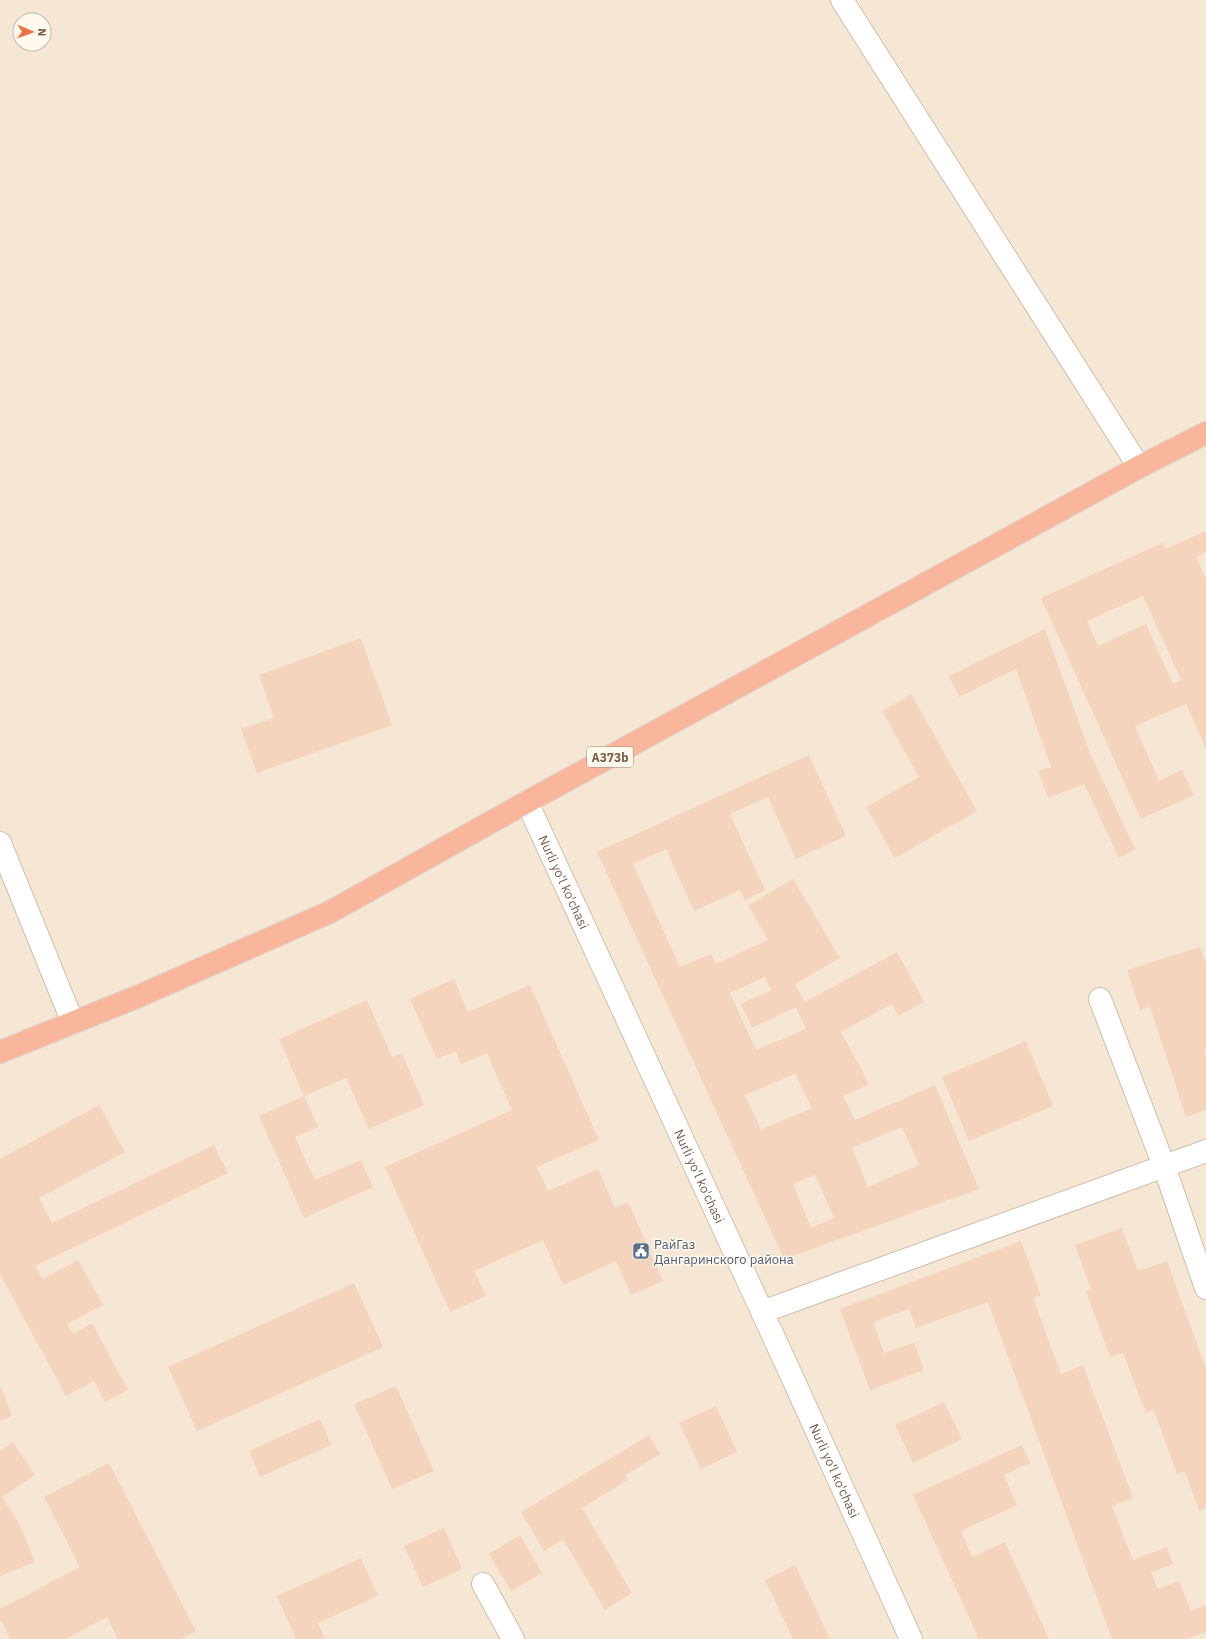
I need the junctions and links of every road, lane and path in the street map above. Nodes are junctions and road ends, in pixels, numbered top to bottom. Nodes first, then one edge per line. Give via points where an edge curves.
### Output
1 (842, 0) edge
2 (1206, 433) edge
3 (1140, 467) junction
4 (527, 802) junction
5 (0, 842) edge
6 (1100, 999) dead end
7 (73, 1022) junction
8 (0, 1052) edge
9 (1206, 1151) edge
10 (1164, 1166) junction
11 (1206, 1288) edge
12 (762, 1312) junction
13 (483, 1584) dead end
14 (513, 1639) edge
15 (911, 1639) edge

1 - 3 street
2 - 3 highway, A373b
3 - 4 highway, A373b
4 - 7 highway, A373b via 330,912 139,996
4 - 12 street, Nurli yo'l ko'chasi
5 - 7 street
6 - 10 street
7 - 8 highway, A373b
9 - 10 street
10 - 11 street
10 - 12 street
12 - 15 street, Nurli yo'l ko'chasi
13 - 14 street

